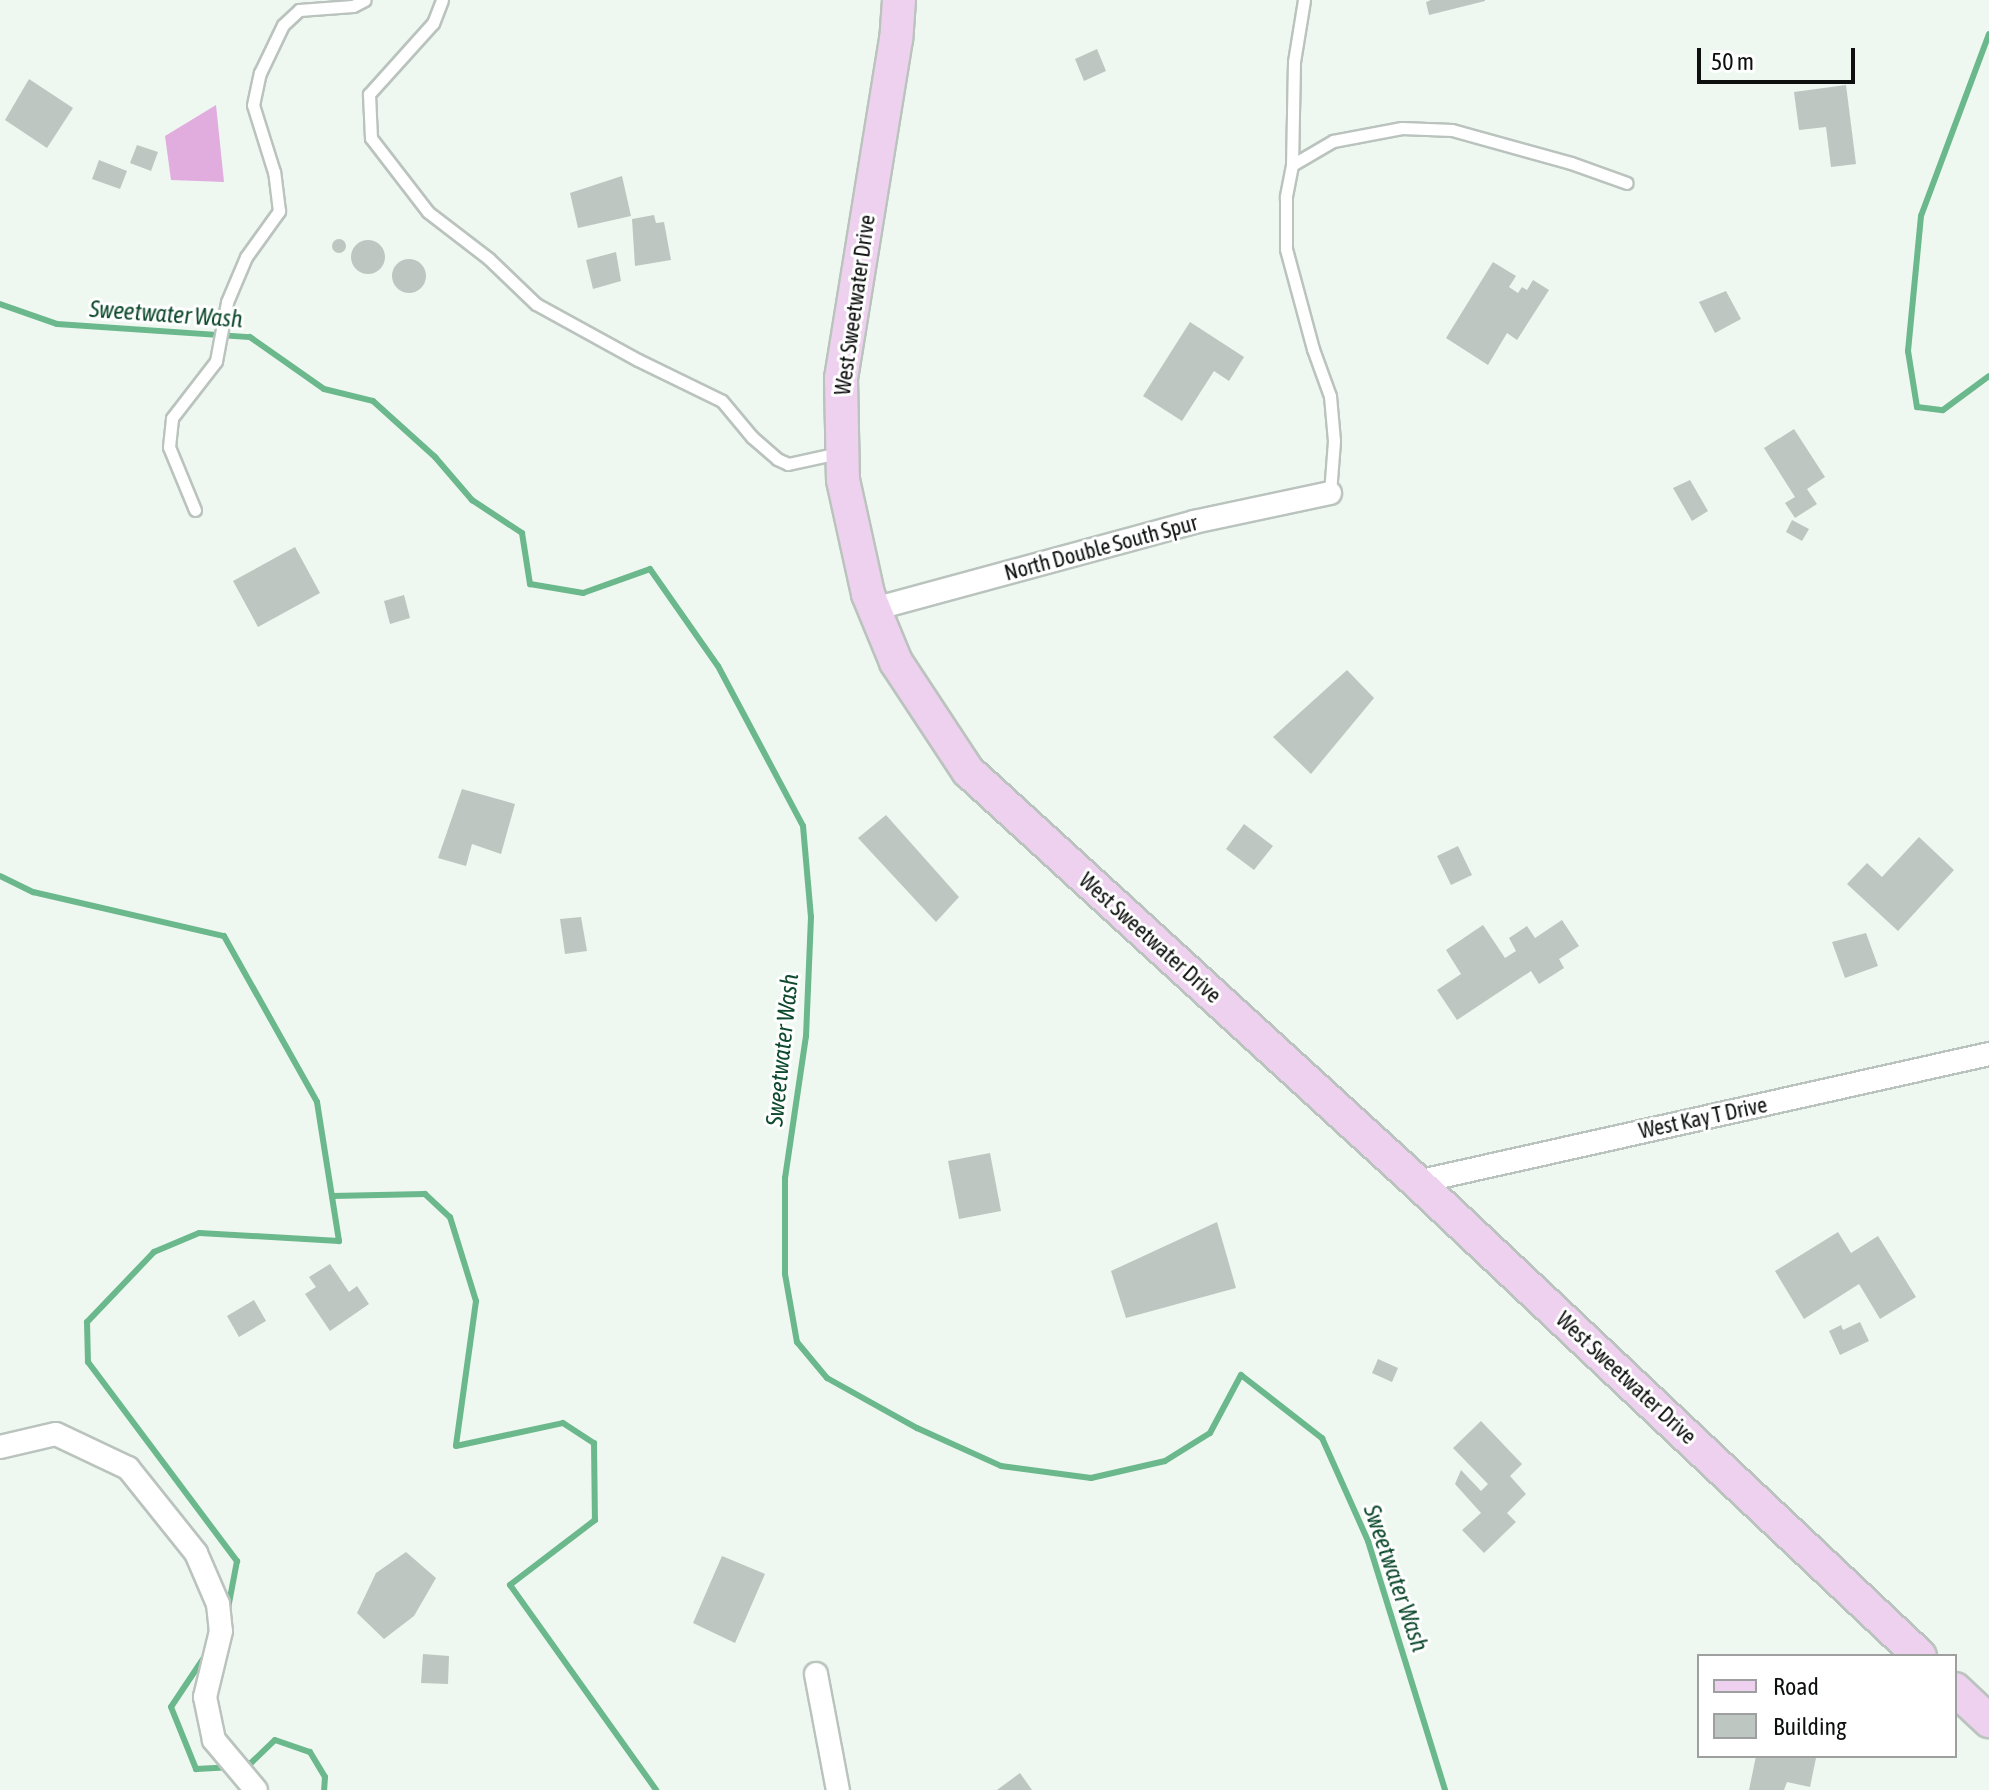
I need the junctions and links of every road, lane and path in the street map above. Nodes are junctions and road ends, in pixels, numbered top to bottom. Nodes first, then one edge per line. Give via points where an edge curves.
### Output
1 (365, 0) edge
2 (442, 0) edge
3 (899, 0) edge
4 (1304, 0) edge
5 (1292, 165) junction
6 (1627, 183) dead end
7 (842, 452) junction
8 (1330, 493) joint
9 (195, 510) dead end
10 (874, 609) junction
11 (1989, 1054) edge
12 (1417, 1182) junction
13 (0, 1447) edge
14 (1918, 1654) edge
15 (816, 1674) dead end
16 (1957, 1691) edge
17 (1989, 1721) edge
18 (256, 1790) edge
19 (838, 1790) edge

1 - 9 lane via 353,6 299,10 283,25 260,73 253,105 274,172 279,211 246,257 227,302 216,361 172,418 169,447
2 - 7 lane via 433,23 369,94 371,138 428,212 536,304 722,401 777,459 788,464
3 - 7 street, West Sweetwater Drive via 841,378
4 - 5 lane via 1294,62
5 - 6 lane via 1333,141 1402,128 1452,130
5 - 8 lane via 1286,249 1330,396
7 - 10 street, West Sweetwater Drive via 843,480
8 - 10 street, North Double South Spur via 1194,522
10 - 12 street, West Sweetwater Drive via 896,662 968,771
11 - 12 street, West Kay T Drive
12 - 14 street, West Sweetwater Drive
13 - 18 street via 56,1434 128,1468 196,1553 218,1604 221,1631 205,1697 214,1740
15 - 19 street
16 - 17 street

